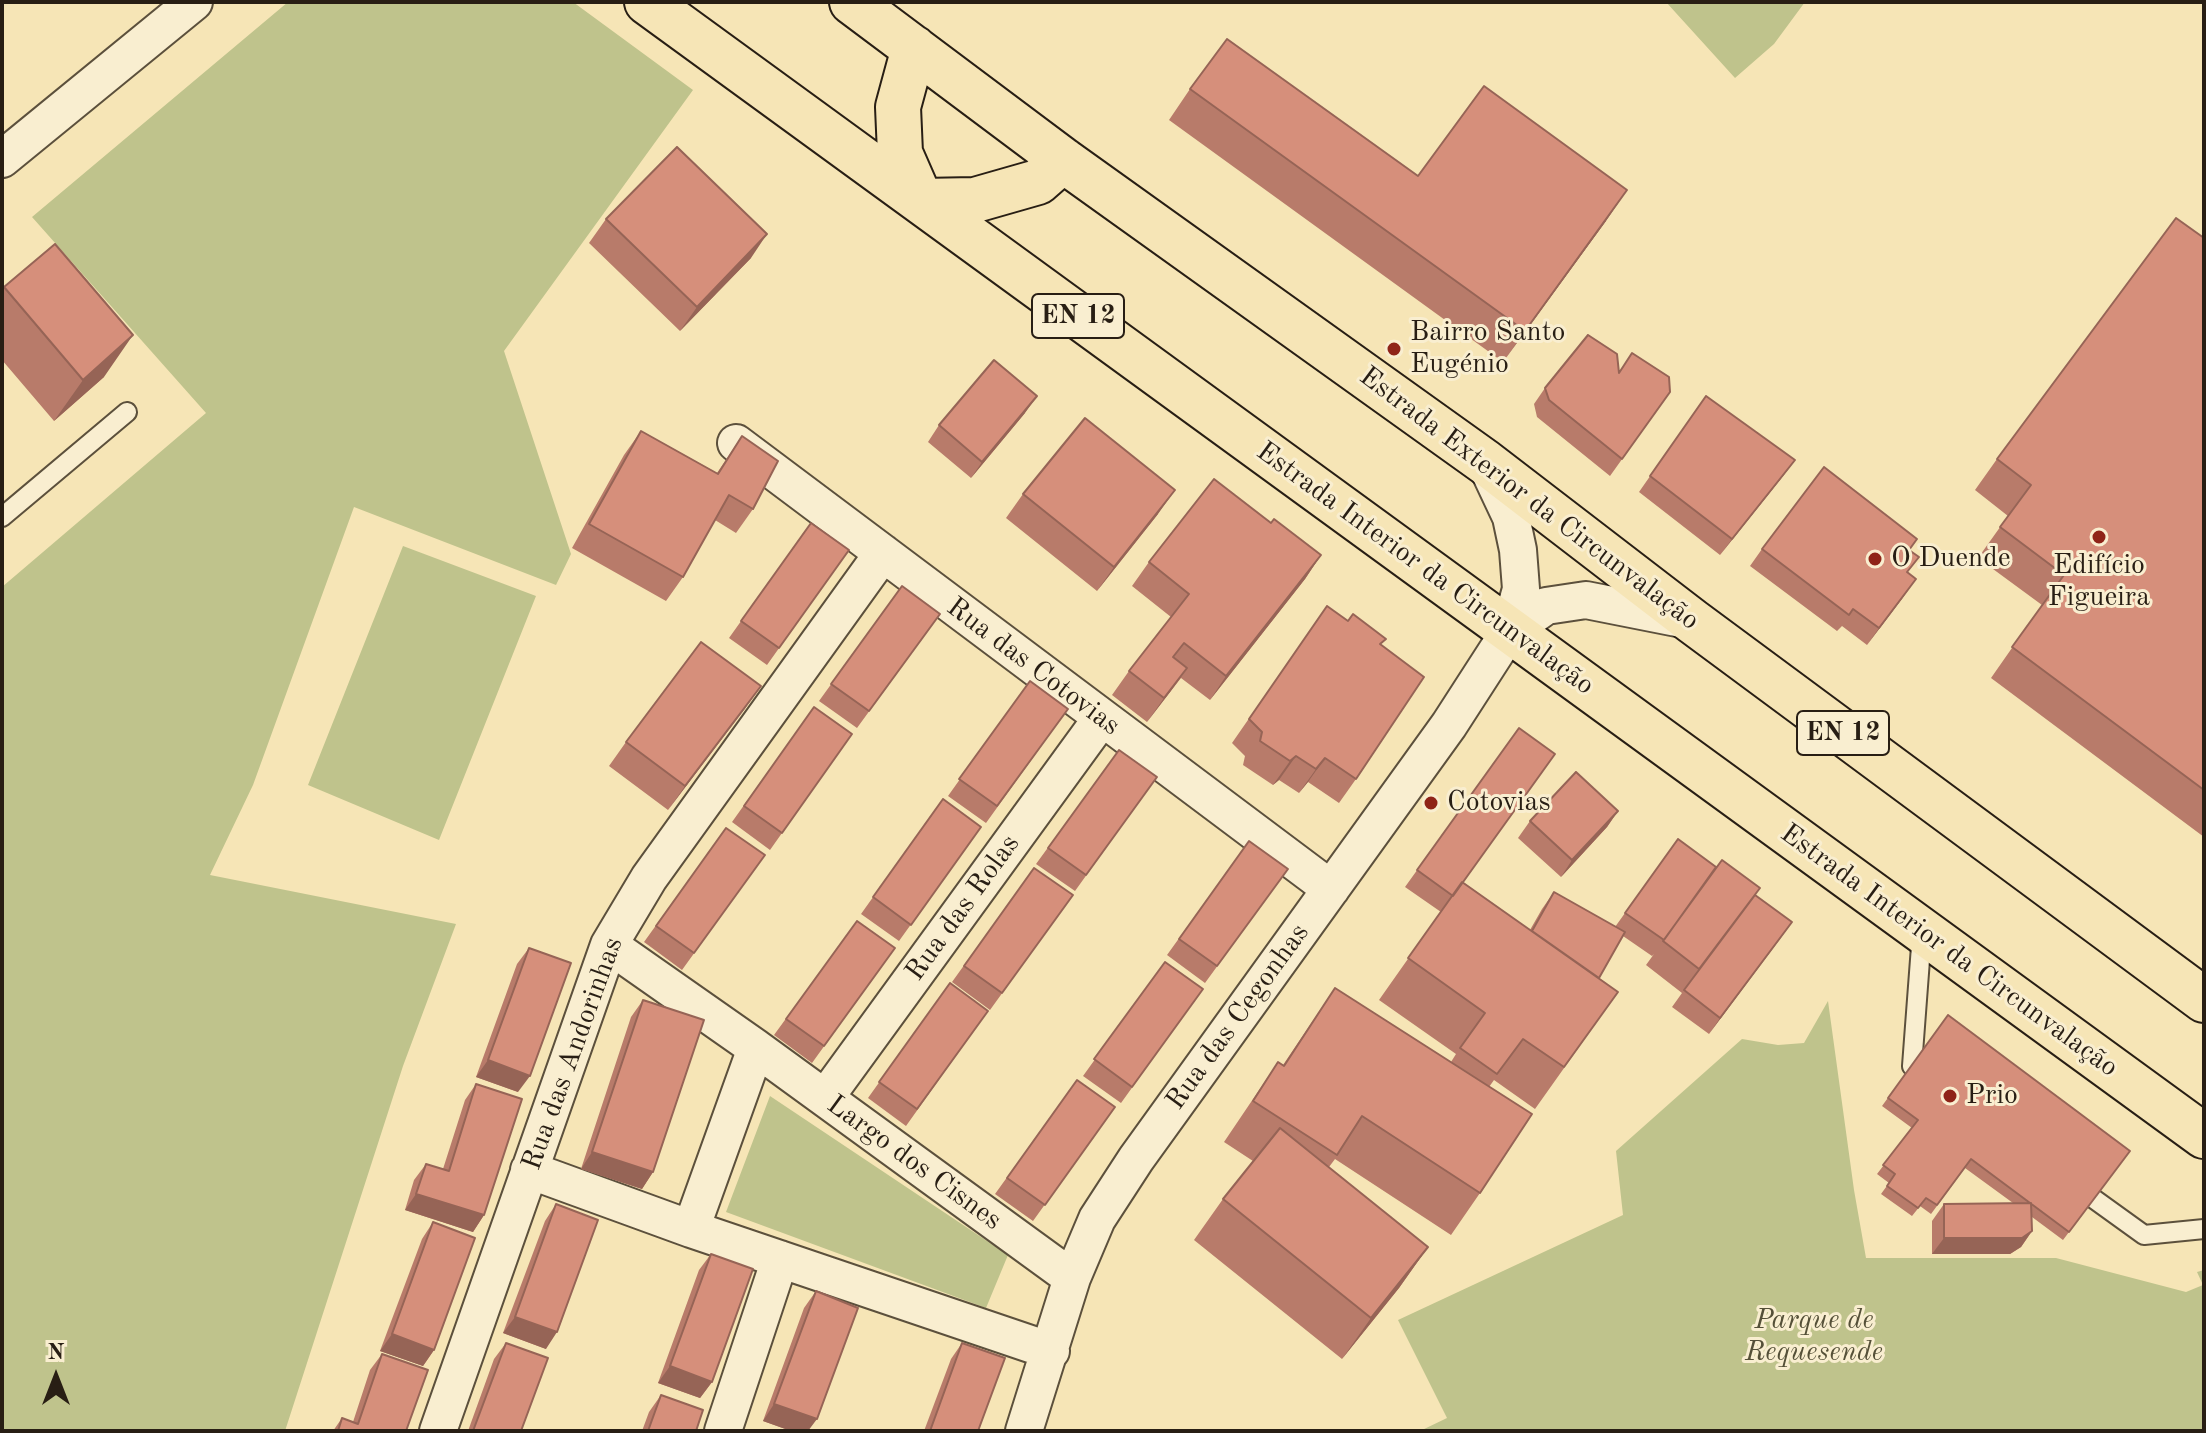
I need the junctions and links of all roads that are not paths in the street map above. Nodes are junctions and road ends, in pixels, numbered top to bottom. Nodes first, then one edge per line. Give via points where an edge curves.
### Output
1 (194, 2) edge
2 (647, 2) edge
3 (852, 2) edge
4 (914, 48) junction
5 (2, 159) edge
6 (1063, 160) junction
7 (921, 201) junction
8 (127, 412) dead end
9 (736, 443) edge
10 (1485, 462) junction
11 (2, 517) edge
12 (883, 553) junction
13 (1692, 621) junction
14 (1509, 632) junction
15 (1101, 719) junction
16 (1331, 889) junction
17 (1922, 931) junction
18 (609, 945) junction
19 (2202, 995) edge
20 (756, 1048) junction
21 (1949, 1093) edge
22 (825, 1098) junction
23 (2204, 1136) edge
24 (529, 1170) junction
25 (2058, 1172) edge
26 (691, 1229) junction
27 (2204, 1229) edge
28 (780, 1259) junction
29 (1072, 1278) junction
30 (1051, 1351) junction
31 (438, 1431) edge
32 (723, 1431) edge
33 (1024, 1431) edge

1 - 5 street
2 - 7 main road, Estrada Interior da Circunvalação / EN 12
3 - 4 main road, Estrada Exterior da Circunvalação / EN 12
4 - 6 main road, Estrada Exterior da Circunvalação / EN 12
4 - 7 main road via 898,107 900,153
6 - 7 main road via 1038,182 987,197
6 - 10 main road, Estrada Exterior da Circunvalação / EN 12
7 - 14 main road, Estrada Interior da Circunvalação / EN 12
8 - 11 lane
9 - 12 street, Rua das Cotovias
10 - 13 main road, Estrada Exterior da Circunvalação / EN 12
10 - 14 street via 1511,517 1518,550 1521,589
12 - 15 street, Rua das Cotovias
12 - 18 street, Rua das Andorinhas via 649,878
13 - 14 street via 1586,600 1546,606
13 - 19 main road, Estrada Exterior da Circunvalação / EN 12
14 - 16 street, Rua das Cegonhas
14 - 17 main road, Estrada Interior da Circunvalação / EN 12
15 - 16 street, Rua das Cotovias
15 - 22 street, Rua das Rolas
16 - 29 street, Rua das Cegonhas via 1120,1183 1097,1219
17 - 21 lane via 1912,1066
17 - 23 main road, Estrada Interior da Circunvalação / EN 12
18 - 20 street, Largo dos Cisnes
18 - 24 street, Rua das Andorinhas
20 - 22 street, Largo dos Cisnes
20 - 26 street
22 - 29 street, Largo dos Cisnes
24 - 26 street
24 - 31 street, Rua das Andorinhas
25 - 27 lane via 2144,1235
26 - 28 street
28 - 30 street
28 - 32 street
29 - 30 street, Rua das Cegonhas
30 - 33 street, Rua das Cegonhas

